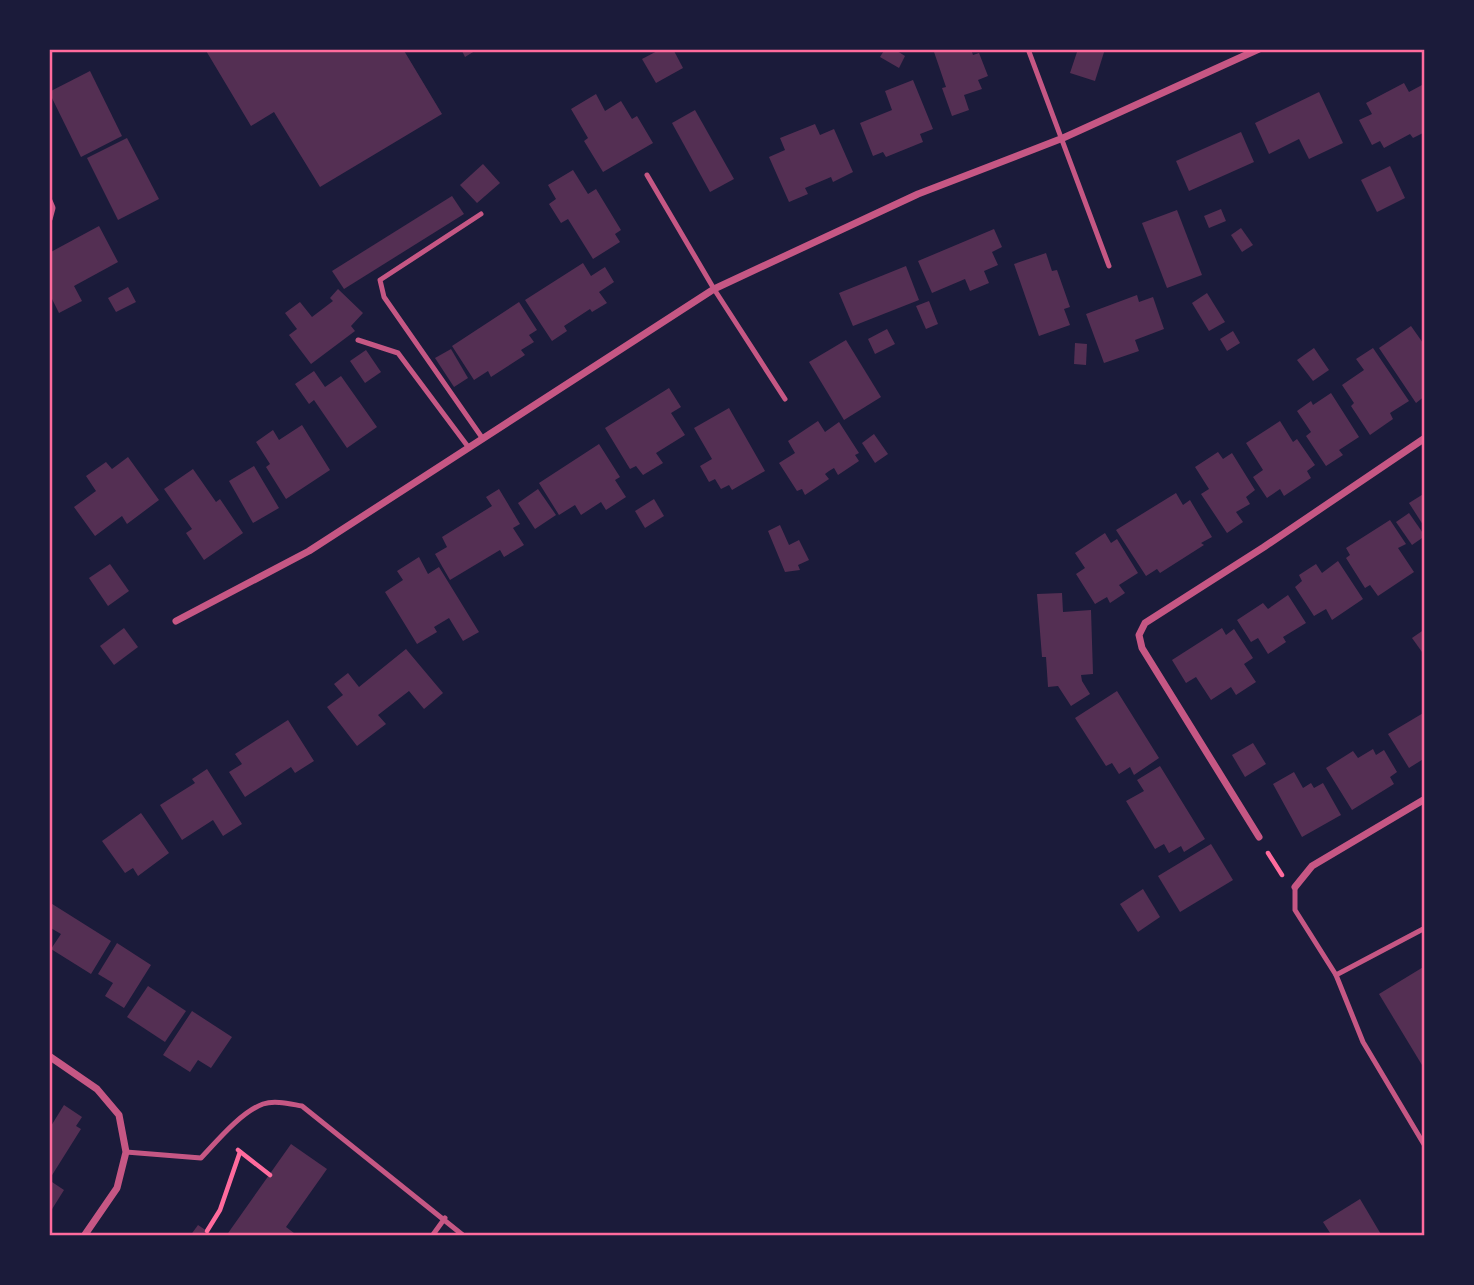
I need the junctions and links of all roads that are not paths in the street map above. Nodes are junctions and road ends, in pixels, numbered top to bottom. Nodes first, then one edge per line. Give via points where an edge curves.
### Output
1 (1028, 49) edge
2 (1259, 49) edge
3 (1063, 138) junction
4 (647, 175) dead end
5 (49, 201) edge
6 (481, 214) dead end
7 (49, 219) edge
8 (1109, 266) dead end
9 (714, 289) junction
10 (358, 340) dead end
11 (785, 399) dead end
12 (1425, 438) edge
13 (483, 439) junction
14 (469, 448) junction
15 (176, 621) dead end
16 (1425, 799) edge
17 (1259, 837) road end
18 (1294, 887) joint
19 (1425, 928) edge
20 (1336, 975) junction
21 (49, 1056) edge
22 (1425, 1146) edge
23 (126, 1152) junction
24 (444, 1219) junction
25 (85, 1236) edge
26 (432, 1236) edge
27 (464, 1236) edge

1 - 3 lane
2 - 3 street
3 - 8 lane
3 - 9 street via 918,194
4 - 9 lane
5 - 7 street
6 - 13 lane via 380,280 384,297
9 - 11 lane
9 - 13 street
10 - 14 lane via 398,353
12 - 17 street via 1145,622 1139,635 1142,648
13 - 14 street
14 - 15 street via 309,551
16 - 18 street via 1312,866
18 - 20 lane via 1295,910
19 - 20 lane
20 - 22 lane via 1363,1042
21 - 23 street via 97,1089 119,1115
23 - 24 lane via 201,1158 239,1120 264,1104 302,1106
23 - 25 street via 117,1188
24 - 26 lane
24 - 27 lane

